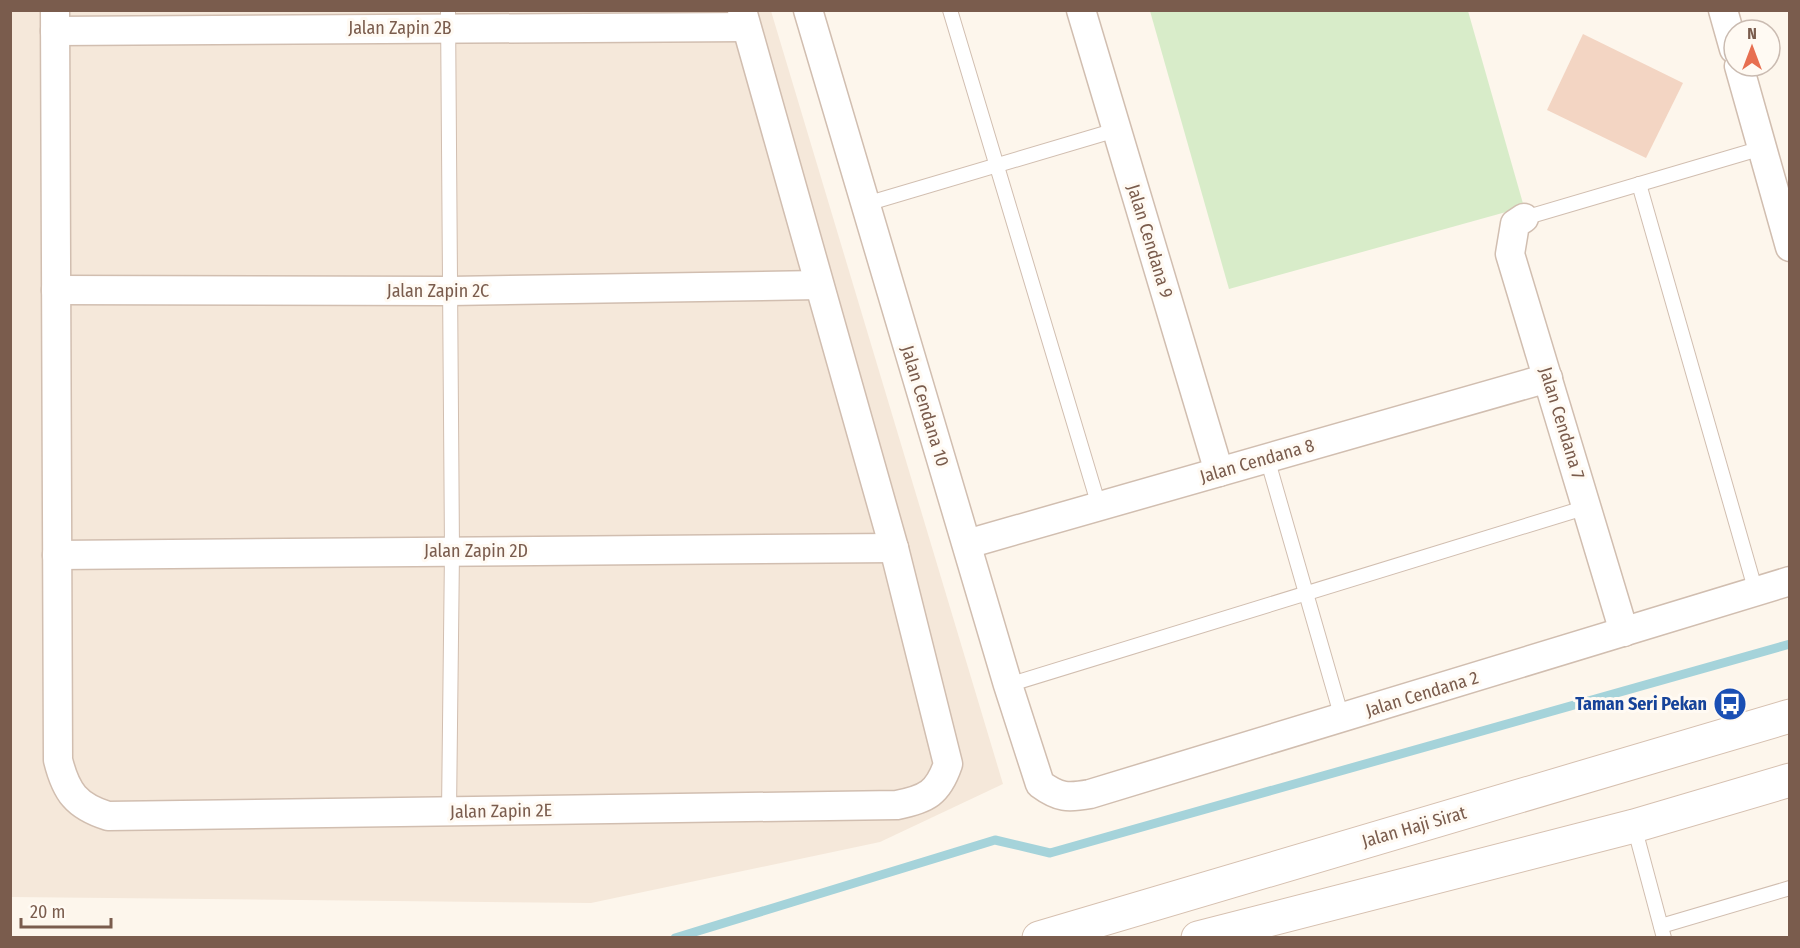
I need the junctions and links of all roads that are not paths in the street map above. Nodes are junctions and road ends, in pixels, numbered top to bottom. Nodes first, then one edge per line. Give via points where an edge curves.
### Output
1 (808, 10) edge
2 (950, 10) edge
3 (1081, 10) edge
4 (448, 19) edge
5 (744, 19) edge
6 (55, 21) edge
7 (1742, 78) edge
8 (1116, 130) junction
9 (1762, 148) junction
10 (997, 165) junction
11 (1639, 184) junction
12 (866, 204) junction
13 (1524, 218) joint
14 (1790, 247) edge
15 (819, 285) junction
16 (56, 290) junction
17 (450, 291) junction
18 (1548, 378) junction
19 (1267, 458) junction
20 (1219, 472) junction
21 (1100, 506) junction
22 (1587, 507) junction
23 (966, 544) junction
24 (894, 548) junction
25 (452, 551) junction
26 (57, 555) junction
27 (1790, 581) edge
28 (1756, 592) junction
29 (1306, 594) junction
30 (1624, 632) junction
31 (1008, 685) junction
32 (1790, 716) edge
33 (1342, 718) junction
34 (1790, 780) edge
35 (1053, 794) joint
36 (449, 812) junction
37 (1634, 826) junction
38 (1790, 888) edge
39 (1267, 929) edge
40 (1663, 932) edge
41 (1039, 938) edge
42 (1198, 938) edge

1 - 12 street, Jalan Cendana 10
2 - 10 lane
3 - 8 street, Jalan Cendana 9
4 - 5 street, Jalan Zapin 2B
4 - 6 street, Jalan Zapin 2B
4 - 17 lane
5 - 15 street
6 - 16 street
7 - 9 street
8 - 10 lane
8 - 20 street, Jalan Cendana 9
9 - 11 lane
9 - 14 street
10 - 12 lane
10 - 21 lane
11 - 13 lane
11 - 28 lane
12 - 23 street, Jalan Cendana 10
13 - 18 street, Jalan Cendana 7 via 1515,224 1510,254
15 - 17 street, Jalan Zapin 2C
15 - 24 street
16 - 17 street, Jalan Zapin 2C
16 - 26 street
17 - 25 lane
18 - 19 street, Jalan Cendana 8
18 - 22 street, Jalan Cendana 7
19 - 20 street, Jalan Cendana 8
19 - 29 lane
20 - 21 street, Jalan Cendana 8
21 - 23 street, Jalan Cendana 8
22 - 29 lane
22 - 30 street, Jalan Cendana 7
23 - 31 street, Jalan Cendana 10
24 - 25 street, Jalan Zapin 2D
24 - 36 street, Jalan Zapin 2E via 948,764 930,795 897,805
25 - 26 street, Jalan Zapin 2D
25 - 36 lane
26 - 36 street, Jalan Zapin 2E via 58,760 63,782 90,810 108,816
27 - 28 street, Jalan Cendana 2
28 - 30 street, Jalan Cendana 2
29 - 31 lane
29 - 33 lane
30 - 33 street, Jalan Cendana 2
31 - 35 street, Jalan Cendana 10 via 1040,784
32 - 41 main road, Jalan Haji Sirat
33 - 35 street, Jalan Cendana 2 via 1090,794
34 - 37 main road
37 - 39 main road
37 - 40 lane
38 - 40 lane
39 - 42 main road

